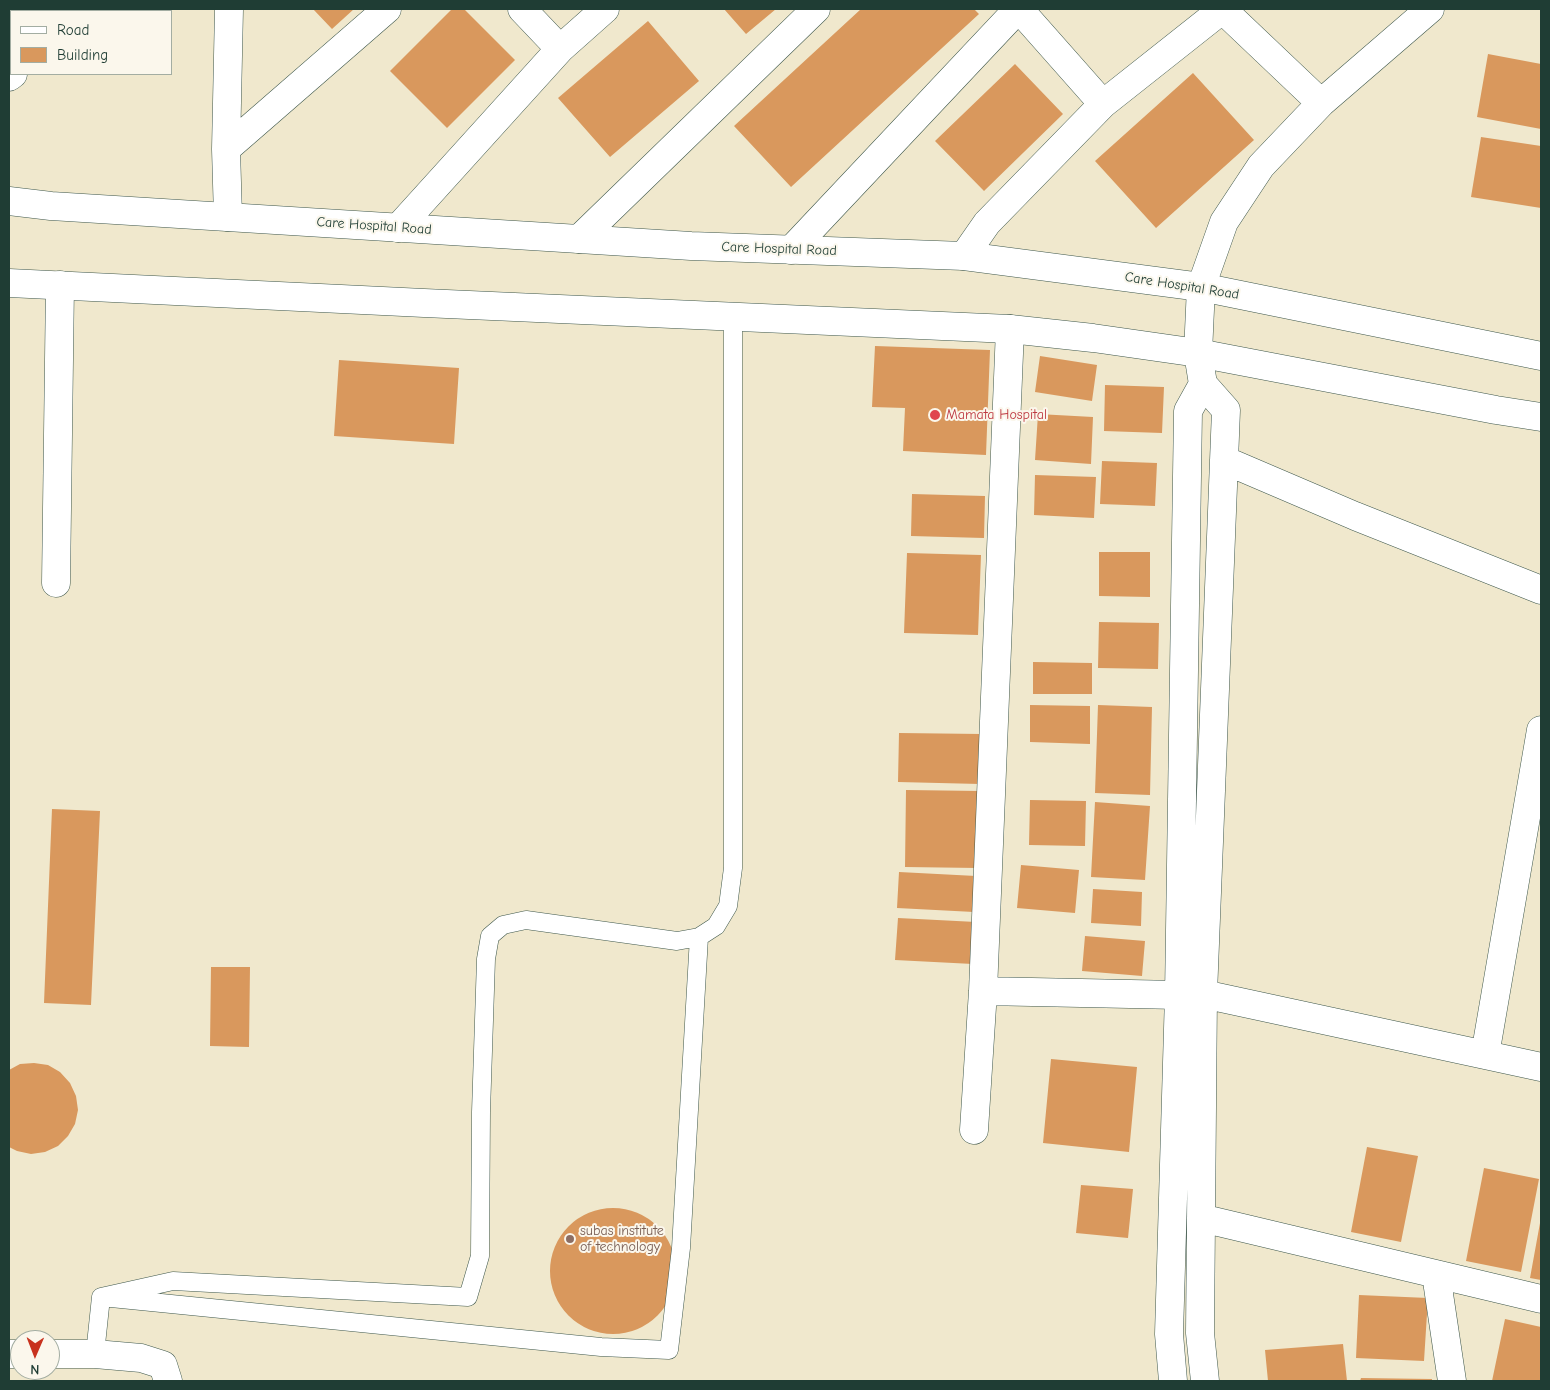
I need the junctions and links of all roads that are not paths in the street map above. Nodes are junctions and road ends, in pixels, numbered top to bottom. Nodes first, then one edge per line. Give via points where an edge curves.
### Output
1 (230, 9) edge
2 (387, 9) edge
3 (522, 9) edge
4 (605, 9) edge
5 (816, 9) edge
6 (1018, 9) edge
7 (1222, 9) edge
8 (1430, 9) edge
9 (560, 49) junction
10 (1321, 103) junction
11 (1103, 104) junction
12 (226, 149) junction
13 (9, 201) edge
14 (228, 217) junction
15 (398, 228) junction
16 (579, 239) junction
17 (791, 250) junction
18 (964, 256) junction
19 (9, 283) edge
20 (60, 286) junction
21 (1202, 287) junction
22 (733, 317) junction
23 (1010, 329) junction
24 (1198, 353) junction
25 (1541, 356) edge
26 (1203, 384) junction
27 (1541, 417) edge
28 (1224, 460) junction
29 (56, 583) dead end
30 (1541, 590) edge
31 (1541, 730) edge
32 (700, 937) junction
33 (983, 991) junction
34 (1191, 995) junction
35 (1486, 1055) junction
36 (1541, 1067) edge
37 (974, 1130) dead end
38 (1201, 1218) junction
39 (1436, 1274) junction
40 (101, 1297) junction
41 (1541, 1299) edge
42 (1200, 1333) junction
43 (1169, 1334) junction
44 (60, 1354) edge
45 (95, 1354) junction
46 (168, 1381) edge
47 (1172, 1381) edge
48 (1205, 1381) edge
49 (1452, 1381) edge

1 - 12 street
2 - 12 street
3 - 9 street
4 - 9 street
5 - 16 street
6 - 11 street
6 - 17 street
7 - 10 street
7 - 11 street
8 - 10 street
9 - 15 street
10 - 21 street via 1261,166 1224,222
11 - 18 street via 988,223
12 - 14 street
13 - 14 street, Care Hospital Road
14 - 15 street, Care Hospital Road
15 - 16 street, Care Hospital Road
16 - 17 street, Care Hospital Road
17 - 18 street, Care Hospital Road
18 - 21 street, Care Hospital Road
19 - 20 street
20 - 22 street
20 - 29 street
21 - 24 street
21 - 25 street, Care Hospital Road
22 - 23 street
22 - 32 lane via 733,868 728,906 716,926
23 - 24 street
23 - 33 street
24 - 26 street
24 - 27 street
26 - 28 street via 1226,410
26 - 34 street via 1188,411
28 - 30 street
28 - 34 street
31 - 35 street
32 - 40 lane via 677,941 526,920 503,926 490,936 486,959 481,1112 480,1256 468,1297 173,1281
32 - 40 lane via 681,1248 669,1350 591,1346
33 - 34 street
33 - 37 street
34 - 35 street
34 - 38 street
34 - 43 street
35 - 36 street
38 - 39 street
38 - 42 street
39 - 41 street
39 - 49 street
40 - 45 lane
42 - 43 street
42 - 48 street
43 - 47 street
44 - 45 street
45 - 46 street via 140,1358 163,1364

